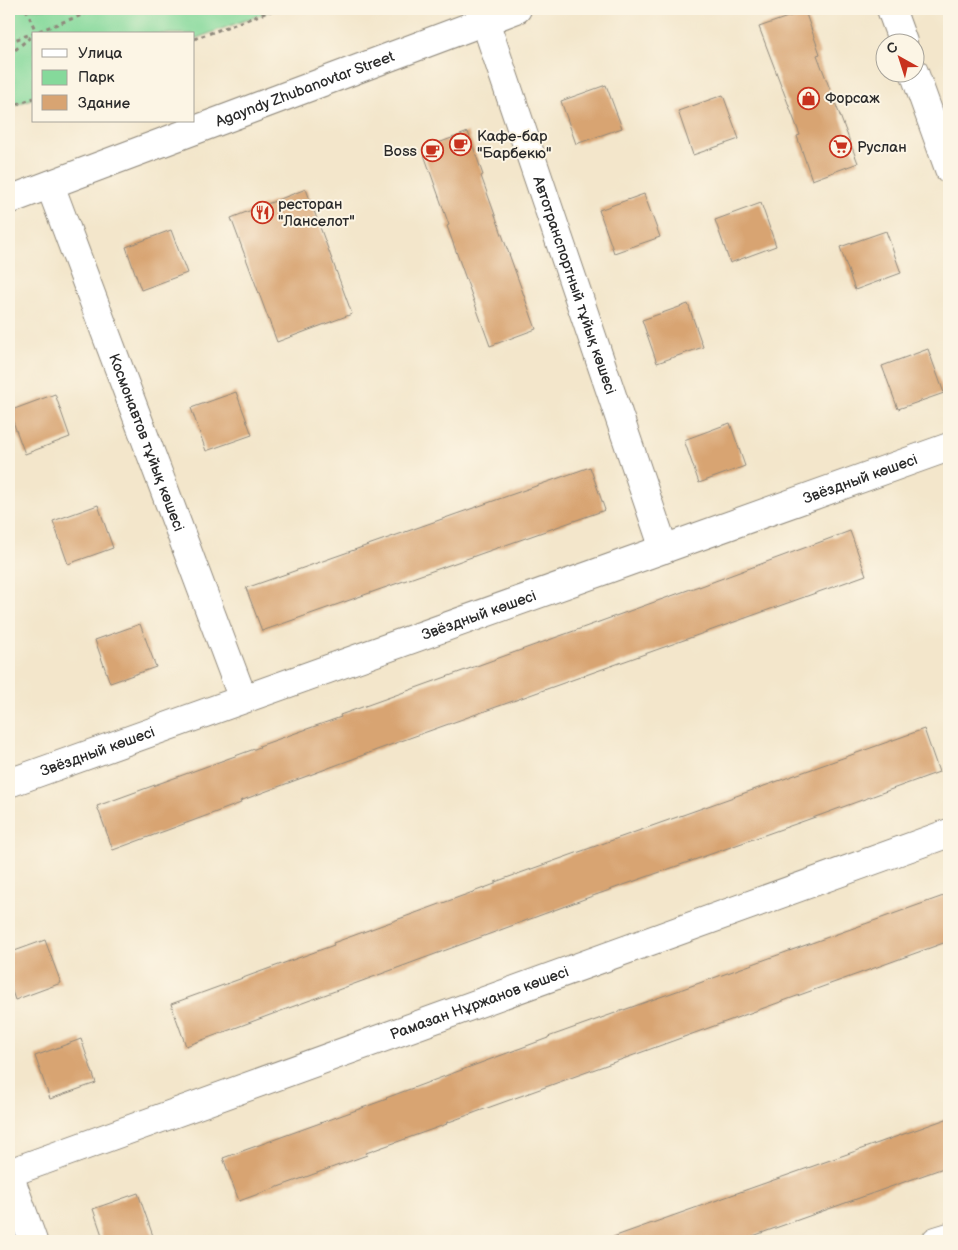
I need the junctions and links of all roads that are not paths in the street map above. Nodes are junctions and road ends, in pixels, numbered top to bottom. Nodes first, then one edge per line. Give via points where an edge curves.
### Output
1 (517, 9) edge
2 (891, 9) edge
3 (484, 21) junction
4 (899, 32) edge
5 (918, 82) edge
6 (949, 169) edge
7 (50, 184) junction
8 (9, 200) edge
9 (949, 447) edge
10 (664, 549) junction
11 (243, 699) junction
12 (9, 783) edge
13 (949, 833) edge
14 (9, 1174) edge
15 (949, 1237) edge
16 (33, 1241) edge
17 (936, 1241) edge

1 - 3 street, Agayndy Zhubanovtar Street
2 - 4 street
3 - 7 street, Agayndy Zhubanovtar Street
3 - 10 street, Автотранспортный тұйық көшесі
5 - 6 street
7 - 8 street, Agayndy Zhubanovtar Street
7 - 11 street, Космонавтов тұйық көшесі
9 - 10 street, Звёздный көшесі
10 - 11 street, Звёздный көшесі
11 - 12 street, Звёздный көшесі
13 - 14 street, Рамазан Нұржанов көшесі
14 - 16 street
15 - 17 street

